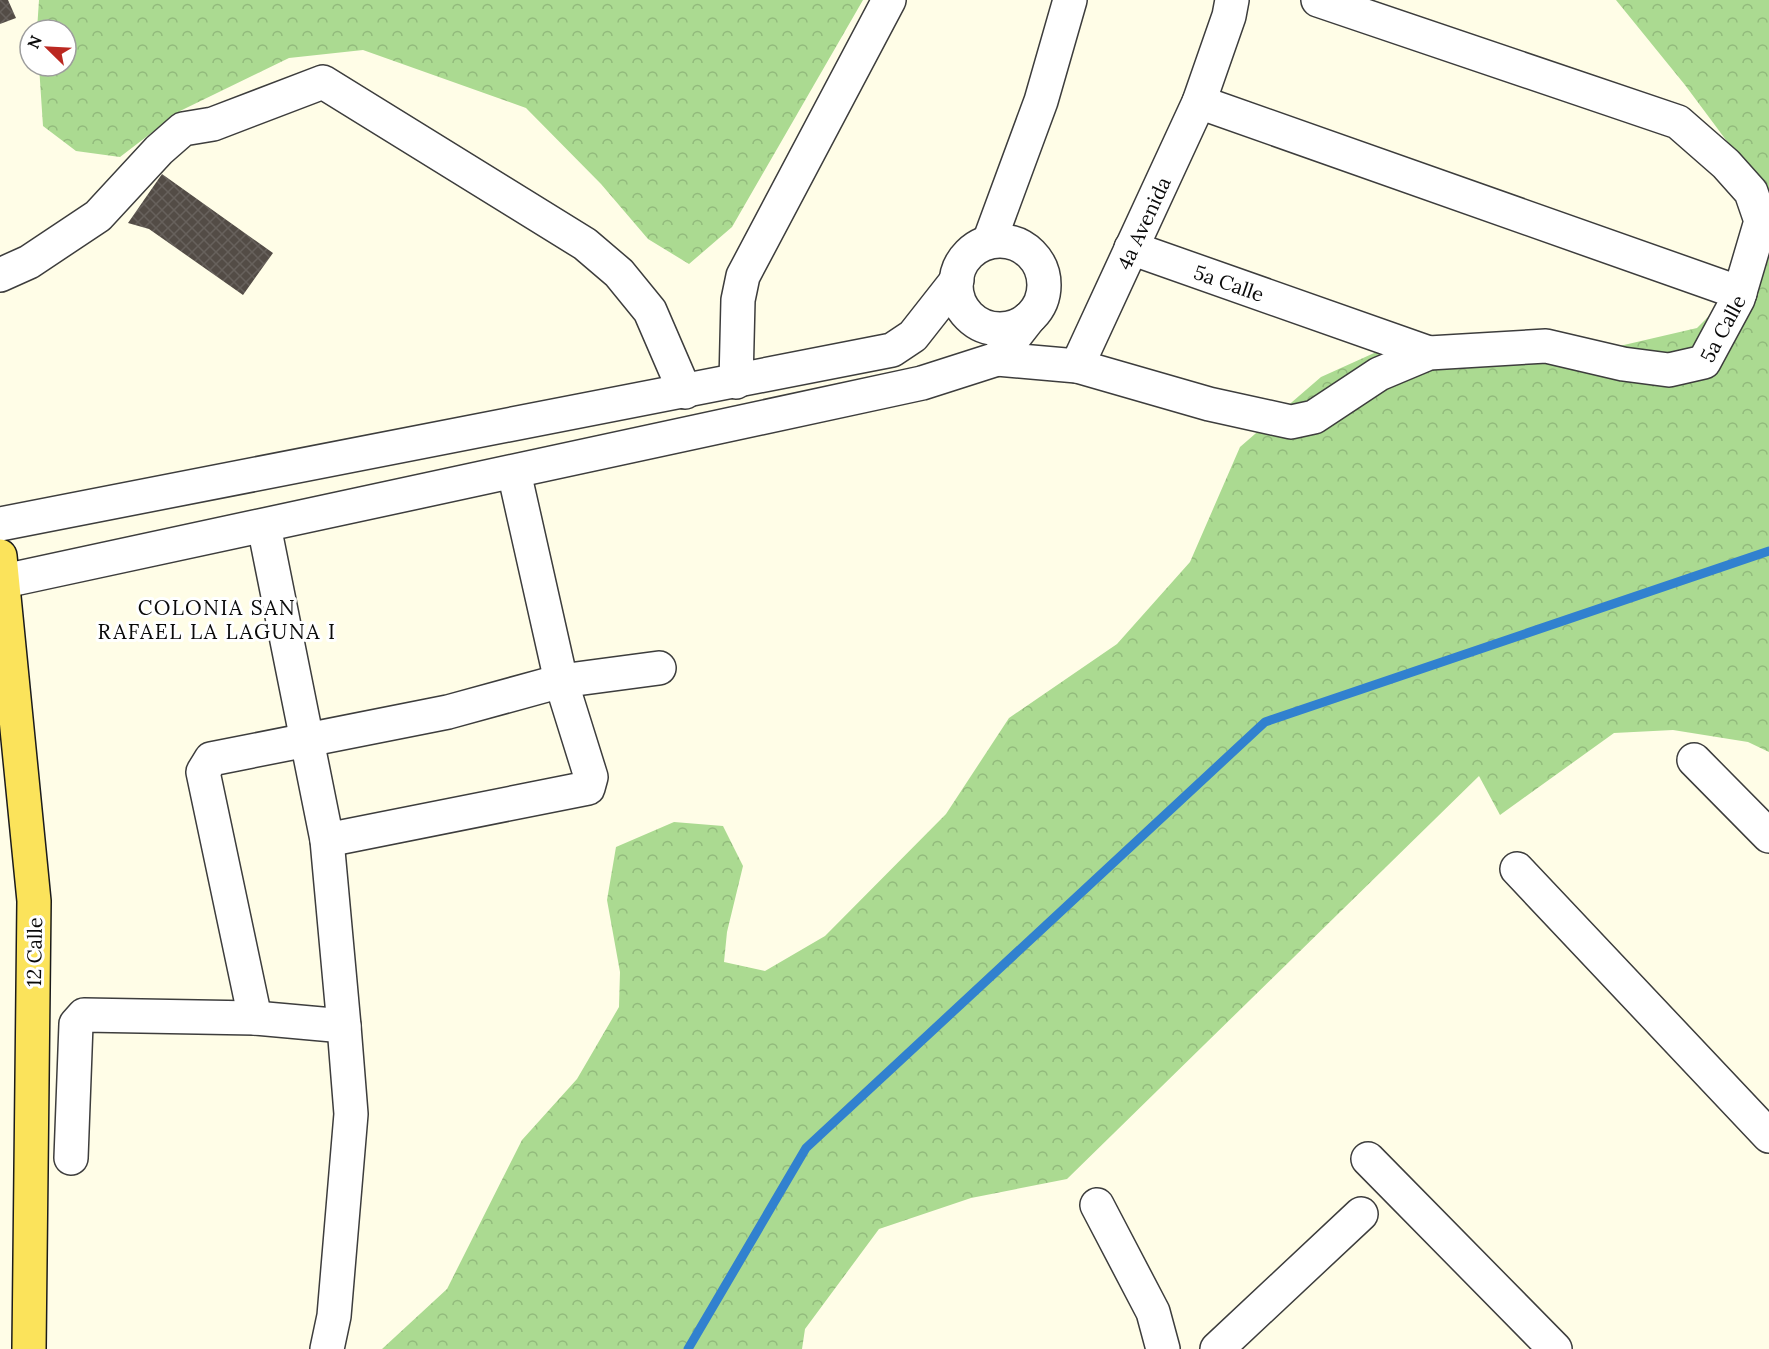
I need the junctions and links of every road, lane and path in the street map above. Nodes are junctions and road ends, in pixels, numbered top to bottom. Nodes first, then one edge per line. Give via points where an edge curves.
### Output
1 (889, 0) edge
2 (1070, 0) edge
3 (1232, 0) edge
4 (1318, 0) edge
5 (1199, 102) junction
6 (989, 242) junction
7 (1131, 248) junction
8 (0, 274) edge
9 (957, 280) junction
10 (1740, 293) junction
11 (1029, 318) junction
12 (1429, 353) junction
13 (997, 359) junction
14 (1077, 366) junction
15 (736, 382) junction
16 (685, 392) junction
17 (514, 472) junction
18 (0, 524) edge
19 (264, 526) junction
20 (1, 573) edge
21 (659, 668) dead end
22 (561, 681) junction
23 (308, 738) junction
24 (1694, 760) dead end
25 (1769, 836) edge
26 (327, 840) junction
27 (1517, 869) dead end
28 (255, 1018) junction
29 (344, 1026) junction
30 (1769, 1136) edge
31 (71, 1158) dead end
32 (1368, 1159) dead end
33 (1097, 1205) dead end
34 (1361, 1214) dead end
35 (29, 1349) edge
36 (327, 1349) edge
37 (1163, 1349) edge
38 (1217, 1349) edge
39 (1555, 1349) edge

1 - 15 street via 743,276 738,300
2 - 6 street via 1041,101
3 - 5 street, 4a Avenida via 1230,16
4 - 10 street, 5a Calle via 1678,122 1726,164 1759,207 1761,221
5 - 7 street, 4a Avenida
5 - 10 street
6 - 9 street via 967,256
6 - 11 street via 1015,243 1036,258 1042,270 1043,296
7 - 12 street, 5a Calle
7 - 14 street, 4a Avenida
8 - 16 street via 28,262 98,216 183,129 213,124 323,82 585,244 619,273 650,311
9 - 11 street via 961,304 975,321 1008,328
9 - 15 street via 913,336 892,350
10 - 12 street, 5a Calle via 1704,362 1669,370 1546,346
11 - 13 street
12 - 14 street, 5a Calle via 1379,374 1314,417 1291,422 1209,404
13 - 14 street
13 - 17 street via 922,383
15 - 16 street
16 - 18 street
17 - 19 street
17 - 22 street
19 - 20 street
19 - 23 street
20 - 35 main road, 12 Calle via 34,901
21 - 22 street
22 - 23 street via 448,712
22 - 26 street via 591,777 588,788
23 - 26 street
23 - 28 street via 211,759 203,772
24 - 25 street
26 - 29 street
27 - 30 street
28 - 29 street
28 - 31 street via 78,1018
29 - 36 street via 351,1114 334,1316
32 - 39 street
33 - 37 street via 1153,1312
34 - 38 street

